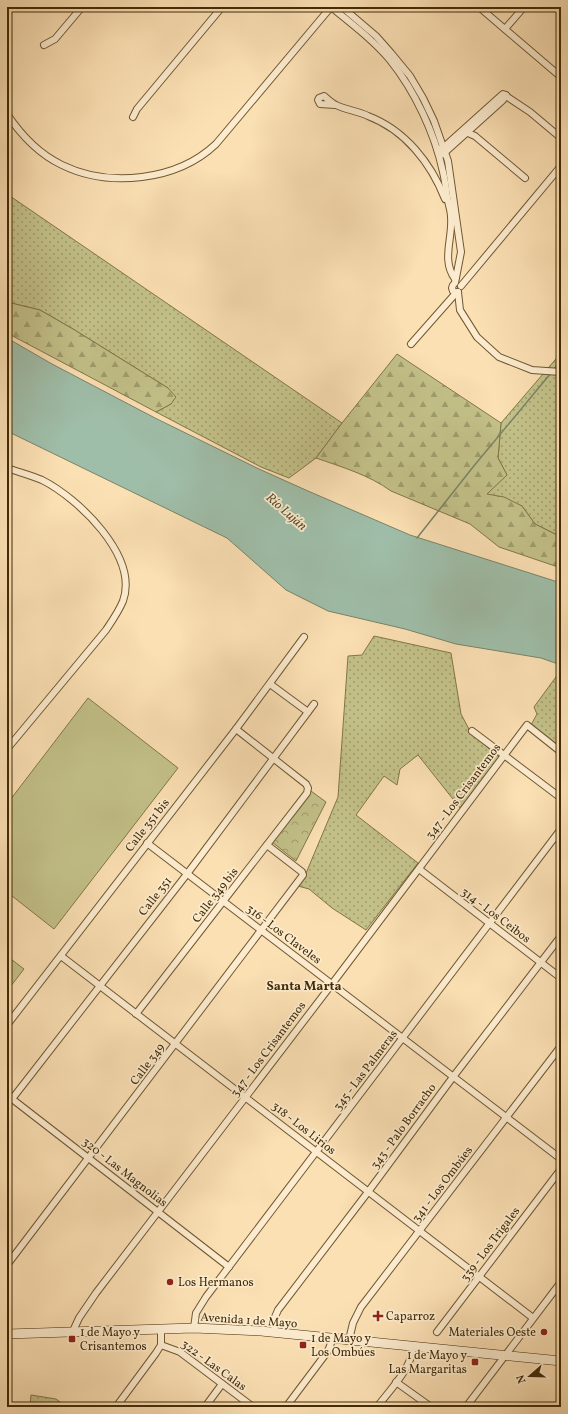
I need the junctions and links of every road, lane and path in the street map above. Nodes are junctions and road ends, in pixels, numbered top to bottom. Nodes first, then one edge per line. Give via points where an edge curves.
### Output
1 (82, 7) edge
2 (222, 7) edge
3 (331, 7) edge
4 (342, 7) edge
5 (479, 7) edge
6 (524, 7) edge
7 (505, 29) junction
8 (44, 45) dead end
9 (561, 77) edge
10 (335, 105) dead end
11 (7, 114) edge
12 (132, 118) dead end
13 (466, 130) junction
14 (561, 138) edge
15 (445, 150) junction
16 (438, 153) junction
17 (561, 166) edge
18 (525, 178) dead end
19 (454, 217) junction
20 (457, 286) junction
21 (411, 344) dead end
22 (561, 372) edge
23 (7, 468) edge
24 (304, 637) dead end
25 (270, 684) junction
26 (314, 704) dead end
27 (308, 712) junction
28 (236, 729) junction
29 (472, 731) dead end
30 (7, 749) edge
31 (561, 752) edge
32 (504, 756) junction
33 (273, 759) junction
34 (561, 798) edge
35 (561, 829) edge
36 (147, 843) junction
37 (267, 845) junction
38 (419, 869) junction
39 (187, 874) junction
40 (224, 902) junction
41 (489, 924) junction
42 (262, 931) junction
43 (561, 936) edge
44 (61, 956) junction
45 (541, 963) junction
46 (561, 978) edge
47 (332, 984) junction
48 (99, 985) junction
49 (136, 1014) junction
50 (7, 1025) edge
51 (402, 1038) junction
52 (176, 1044) junction
53 (561, 1046) edge
54 (453, 1077) junction
55 (9, 1097) edge
56 (245, 1097) junction
57 (506, 1117) junction
58 (316, 1152) junction
59 (89, 1158) junction
60 (561, 1159) edge
61 (561, 1169) edge
62 (368, 1192) junction
63 (158, 1212) junction
64 (420, 1232) junction
65 (7, 1265) edge
66 (229, 1267) junction
67 (479, 1276) junction
68 (561, 1282) edge
69 (533, 1318) junction
70 (194, 1328) junction
71 (161, 1329) junction
72 (73, 1331) junction
73 (274, 1332) junction
74 (437, 1332) dead end
75 (7, 1334) edge
76 (333, 1338) junction
77 (350, 1340) junction
78 (161, 1344) junction
79 (413, 1346) junction
80 (505, 1356) junction
81 (561, 1361) edge
82 (396, 1382) junction
83 (222, 1384) junction
84 (116, 1407) edge
85 (205, 1407) edge
86 (253, 1407) edge
87 (286, 1407) edge
88 (377, 1407) edge
89 (431, 1407) edge
90 (466, 1407) edge

1 - 8 street via 55,39
2 - 12 street
3 - 11 street via 216,144 198,158 164,173 118,178 76,171 47,157 19,131
3 - 16 street via 361,31 390,60 416,100
4 - 15 street via 376,36 410,76 423,98
5 - 7 street
6 - 7 street
7 - 9 street
10 - 19 street via 382,122 408,141 435,176
13 - 14 street via 504,94
13 - 15 street
13 - 18 street
15 - 16 street
15 - 19 street
16 - 19 street
17 - 20 street
19 - 20 street via 461,252
19 - 20 street via 448,258
20 - 21 street
20 - 22 street via 460,310 477,336 499,357 532,370
23 - 30 street via 42,480 73,502 92,520 111,542 118,556 124,571 125,587 118,612 106,630
24 - 25 street, Calle 351 bis
25 - 27 street
25 - 28 street, Calle 351 bis
26 - 27 street, Calle 351
27 - 33 street, Calle 351
28 - 33 street
28 - 36 street, Calle 351 bis
29 - 32 street
31 - 32 street, 347 - Los Crisantemos via 527,725
32 - 34 street
32 - 38 street, 347 - Los Crisantemos
33 - 37 street, Calle 349 bis via 308,788 307,793
33 - 39 street, Calle 351
35 - 41 street, 345 - Las Palmeras
36 - 39 street, 316 - Los Claveles
36 - 44 street, Calle 351 bis
37 - 40 street, Calle 349 bis
37 - 42 street, Calle 349 via 303,875
38 - 41 street, 314 - Los Ceibos
38 - 47 street, 347 - Los Crisantemos
39 - 40 street, 316 - Los Claveles
39 - 48 street, Calle 351
40 - 42 street, 316 - Los Claveles
40 - 49 street, Calle 349 bis
41 - 45 street, 314 - Los Ceibos
41 - 51 street, 345 - Las Palmeras
42 - 47 street, 316 - Los Claveles
42 - 52 street, Calle 349
43 - 45 street, 343 - Palo Borracho
44 - 48 street, 318 - Los Lirios
44 - 50 street, Calle 351 bis
45 - 46 street, 314 - Los Ceibos
45 - 54 street, 343 - Palo Borracho
47 - 51 street, 316 - Los Claveles
47 - 56 street, 347 - Los Crisantemos
48 - 49 street, 318 - Los Lirios
48 - 55 street, Calle 351
49 - 52 street, 318 - Los Lirios
51 - 54 street, 316 - Los Claveles
51 - 58 street, 345 - Las Palmeras
52 - 56 street, 318 - Los Lirios
52 - 59 street, Calle 349
53 - 57 street, 341 - Los Ombúes
54 - 57 street, 316 - Los Claveles
54 - 62 street, 343 - Palo Borracho
55 - 59 street, 320 - Las Magnolias
56 - 58 street, 318 - Los Lirios
56 - 63 street, 347 - Los Crisantemos
57 - 60 street, 316 - Los Claveles
57 - 64 street, 341 - Los Ombúes
58 - 62 street, 318 - Los Lirios
58 - 66 street, 345 - Las Palmeras
59 - 63 street, 320 - Las Magnolias
59 - 65 street, Calle 349
61 - 67 street, 339 - Los Trigales
62 - 64 street, 318 - Los Lirios
62 - 73 street, 343 - Palo Borracho via 278,1310
63 - 66 street, 320 - Las Magnolias
63 - 72 street, 347 - Los Crisantemos via 96,1293
64 - 67 street, 318 - Los Lirios
64 - 77 street, 341 - Los Ombúes via 358,1312
66 - 70 street, 345 - Las Palmeras via 196,1313
67 - 69 street, 318 - Los Lirios
67 - 74 street, 339 - Los Trigales
68 - 69 street
69 - 80 street
70 - 71 main road, Avenida 1 de Mayo
70 - 73 main road, Avenida 1 de Mayo
71 - 72 main road, Avenida 1 de Mayo
71 - 78 street
72 - 75 main road, Avenida 1 de Mayo
73 - 76 main road, Avenida 1 de Mayo
76 - 77 main road, Avenida 1 de Mayo
76 - 87 street via 328,1351
77 - 79 main road, Avenida 1 de Mayo
78 - 83 street, 322 - Las Calas via 180,1352
78 - 84 street
79 - 80 main road, Avenida 1 de Mayo
79 - 82 street via 409,1364
80 - 81 main road, Avenida 1 de Mayo
80 - 90 street
82 - 88 street
82 - 89 street
83 - 85 street
83 - 86 street, 322 - Las Calas

